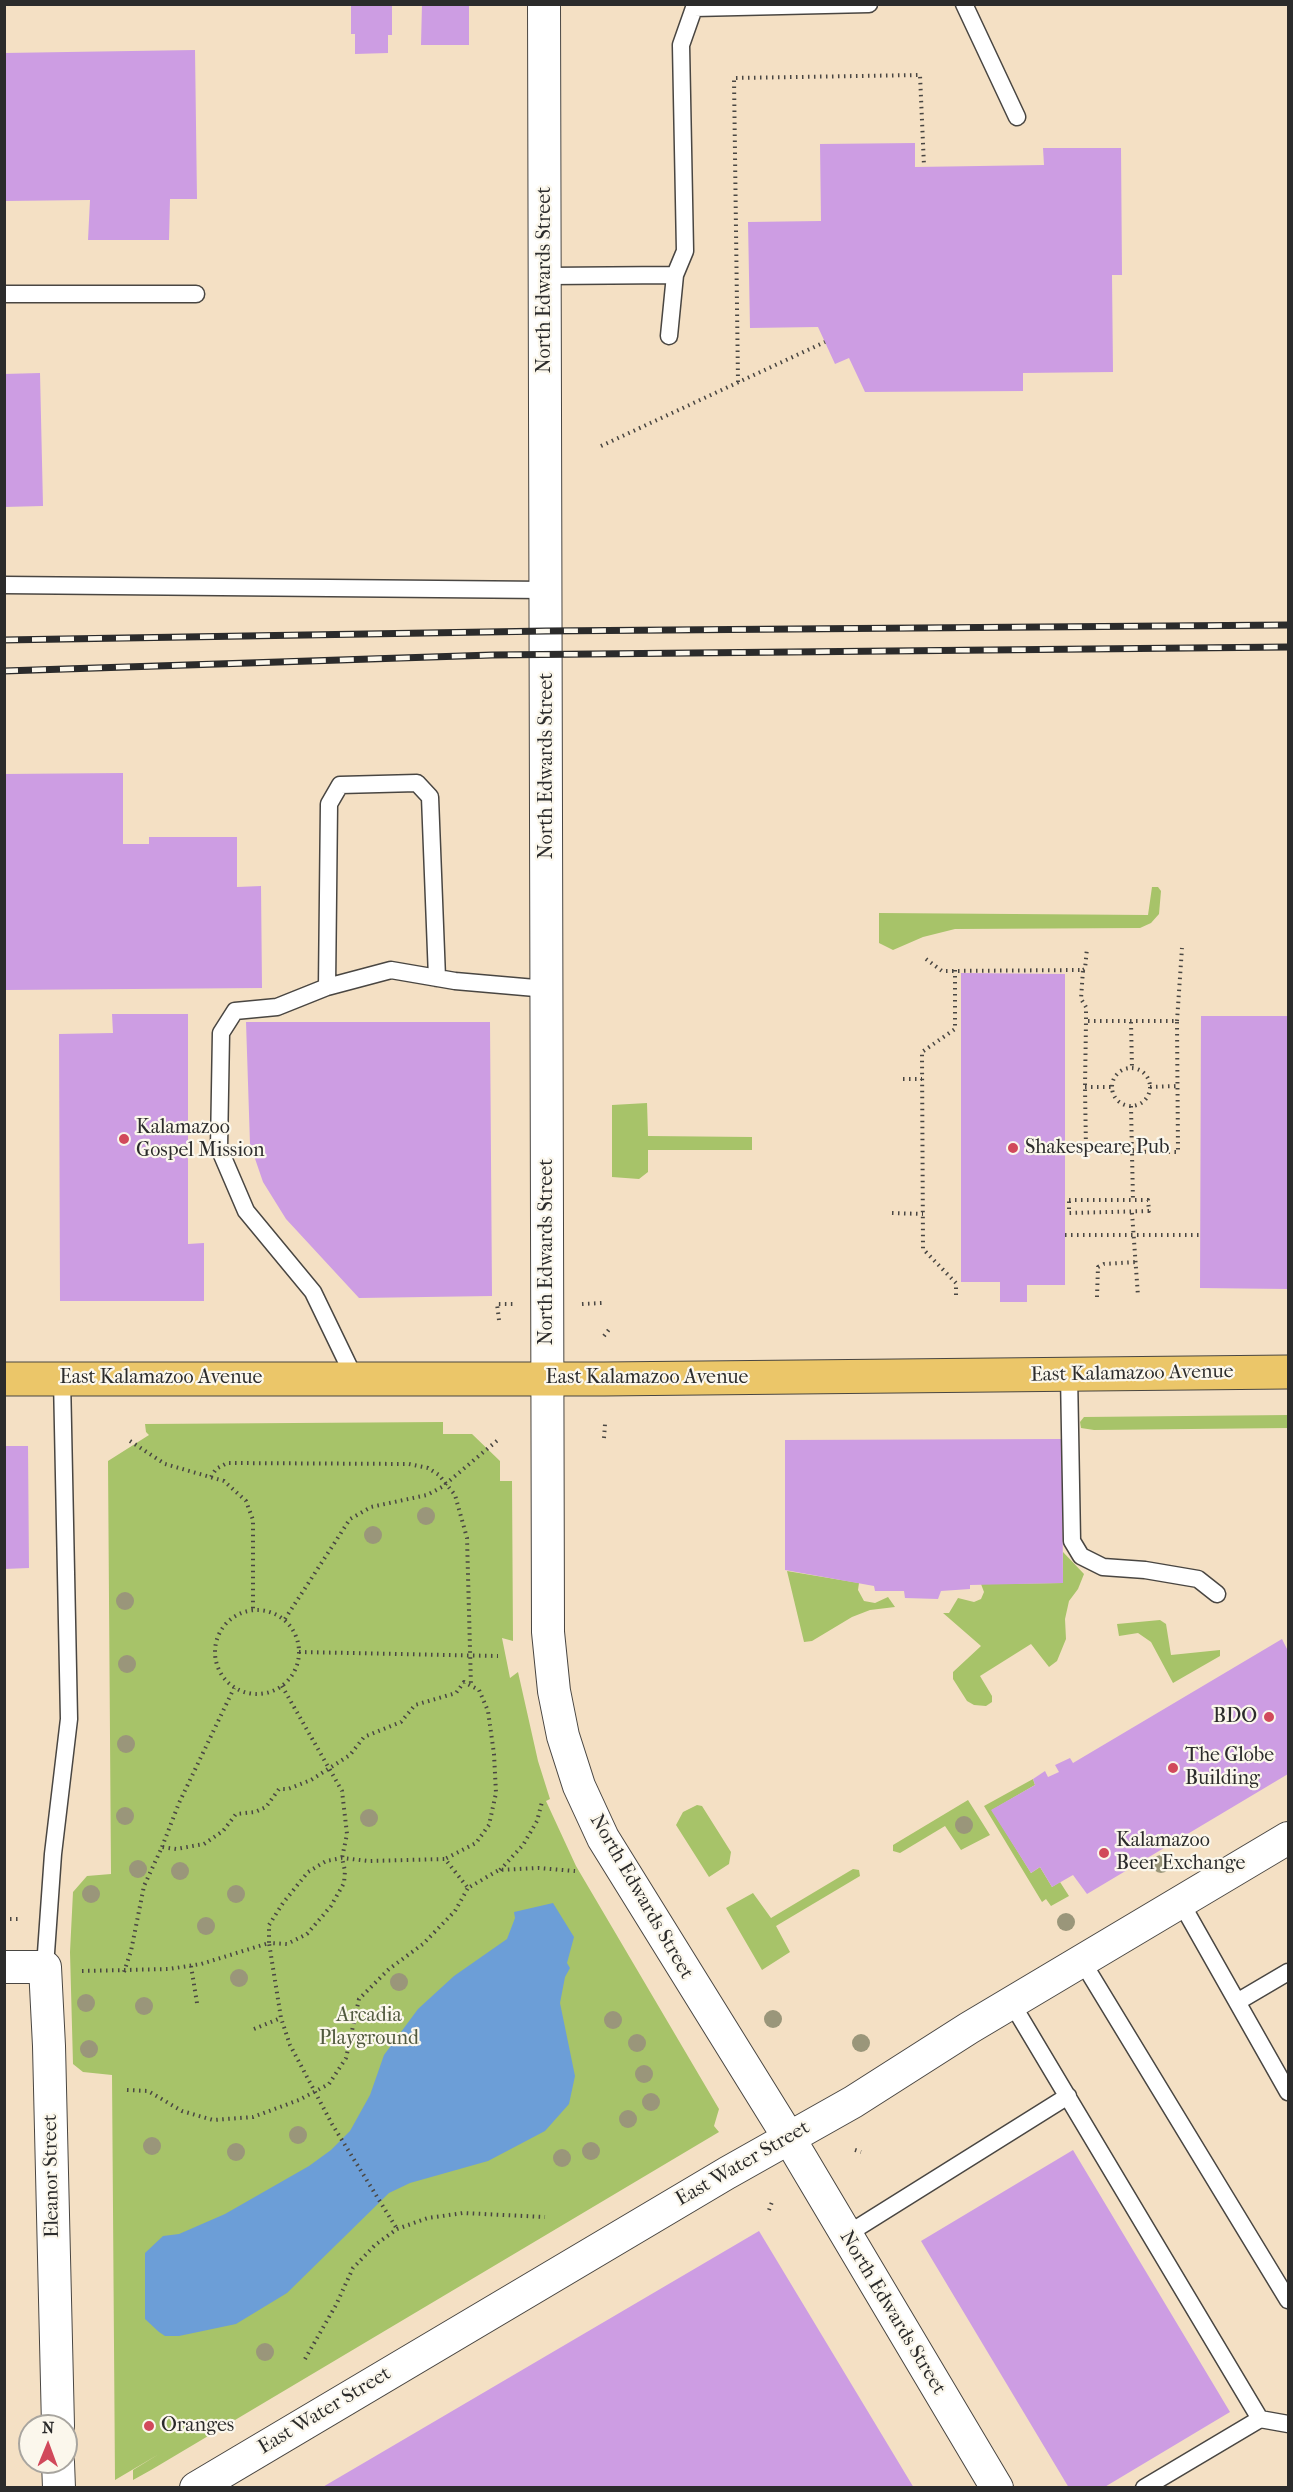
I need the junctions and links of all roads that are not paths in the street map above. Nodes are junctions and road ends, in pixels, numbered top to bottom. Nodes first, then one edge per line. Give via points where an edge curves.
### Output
1 (544, 4) edge
2 (869, 4) edge
3 (964, 4) edge
4 (1017, 117) dead end
5 (675, 275) junction
6 (546, 276) junction
7 (4, 294) edge
8 (196, 294) dead end
9 (669, 336) dead end
10 (4, 585) edge
11 (546, 590) junction
12 (437, 978) junction
13 (327, 987) junction
14 (547, 989) junction
15 (1288, 1372) edge
16 (1069, 1374) junction
17 (4, 1378) edge
18 (62, 1378) junction
19 (356, 1379) junction
20 (547, 1379) junction
21 (1217, 1594) dead end
22 (1288, 1838) edge
23 (1180, 1901) junction
24 (1082, 1961) junction
25 (4, 1967) edge
26 (45, 1967) junction
27 (1288, 1972) edge
28 (1011, 2002) junction
29 (1237, 2002) junction
30 (1288, 2092) edge
31 (1068, 2096) junction
32 (789, 2138) junction
33 (846, 2235) junction
34 (1288, 2300) edge
35 (58, 2414) edge
36 (1260, 2419) junction
37 (1288, 2424) edge
38 (196, 2487) edge
39 (997, 2487) edge
40 (1144, 2487) edge

1 - 6 street, North Edwards Street
2 - 5 lane via 694,8 681,45 685,251
3 - 4 lane
5 - 6 lane
5 - 9 lane
6 - 11 street, North Edwards Street
7 - 8 lane
10 - 11 lane
11 - 14 street, North Edwards Street
12 - 13 lane via 391,970
12 - 13 lane via 430,797 417,783 340,785 329,804
12 - 14 lane
13 - 19 lane via 277,1007 234,1011 221,1033 219,1148 246,1210 313,1292
14 - 20 street, North Edwards Street
15 - 16 main road, East Kalamazoo Avenue
16 - 20 main road, East Kalamazoo Avenue
16 - 21 lane via 1072,1541 1081,1556 1103,1567 1198,1579
17 - 18 main road, East Kalamazoo Avenue
18 - 19 main road, East Kalamazoo Avenue
18 - 26 lane via 69,1719
19 - 20 main road, East Kalamazoo Avenue
20 - 32 street, North Edwards Street via 548,1632 563,1736 579,1786 603,1838
22 - 23 street, East Water Street
23 - 24 street, East Water Street
23 - 29 lane
24 - 28 street, East Water Street
24 - 34 lane
25 - 26 street
26 - 35 street, Eleanor Street
27 - 29 lane
28 - 31 lane
28 - 32 street, East Water Street
29 - 30 lane
31 - 33 lane
31 - 36 lane
32 - 33 street, North Edwards Street
32 - 38 street, East Water Street
33 - 39 street, North Edwards Street
36 - 37 lane
36 - 40 lane

